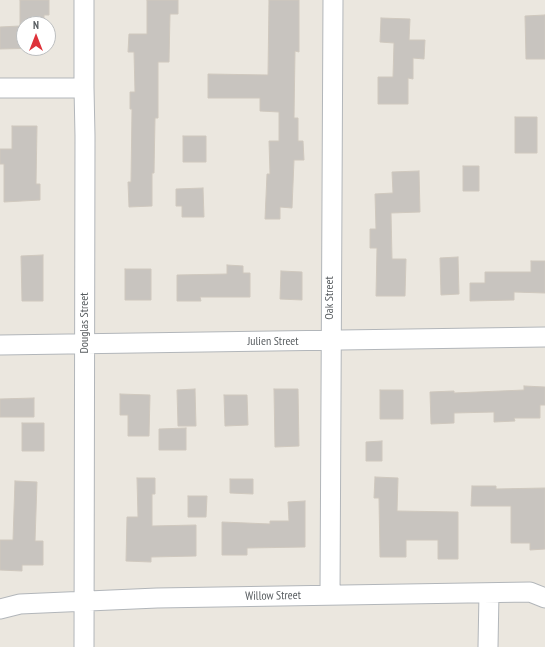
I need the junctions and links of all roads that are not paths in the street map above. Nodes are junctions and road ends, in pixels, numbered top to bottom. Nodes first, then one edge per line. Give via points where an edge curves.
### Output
1 (84, 0) edge
2 (333, 0) edge
3 (0, 88) edge
4 (84, 88) junction
5 (545, 337) edge
6 (330, 341) junction
7 (85, 343) junction
8 (0, 345) edge
9 (489, 593) junction
10 (330, 595) junction
11 (545, 598) edge
12 (84, 601) junction
13 (0, 609) edge
14 (84, 647) edge
15 (488, 647) edge

1 - 4 street, Douglas Street
2 - 6 street, Oak Street
3 - 4 street
4 - 7 street, Douglas Street
5 - 6 street, Julien Street
6 - 7 street, Julien Street
6 - 10 street, Oak Street
7 - 8 street, Julien Street
7 - 12 street, Douglas Street
9 - 10 street, Willow Street
9 - 11 street, Willow Street via 530,592
9 - 15 street
10 - 12 street, Willow Street
12 - 13 street, Willow Street via 20,604
12 - 14 street, Douglas Street

